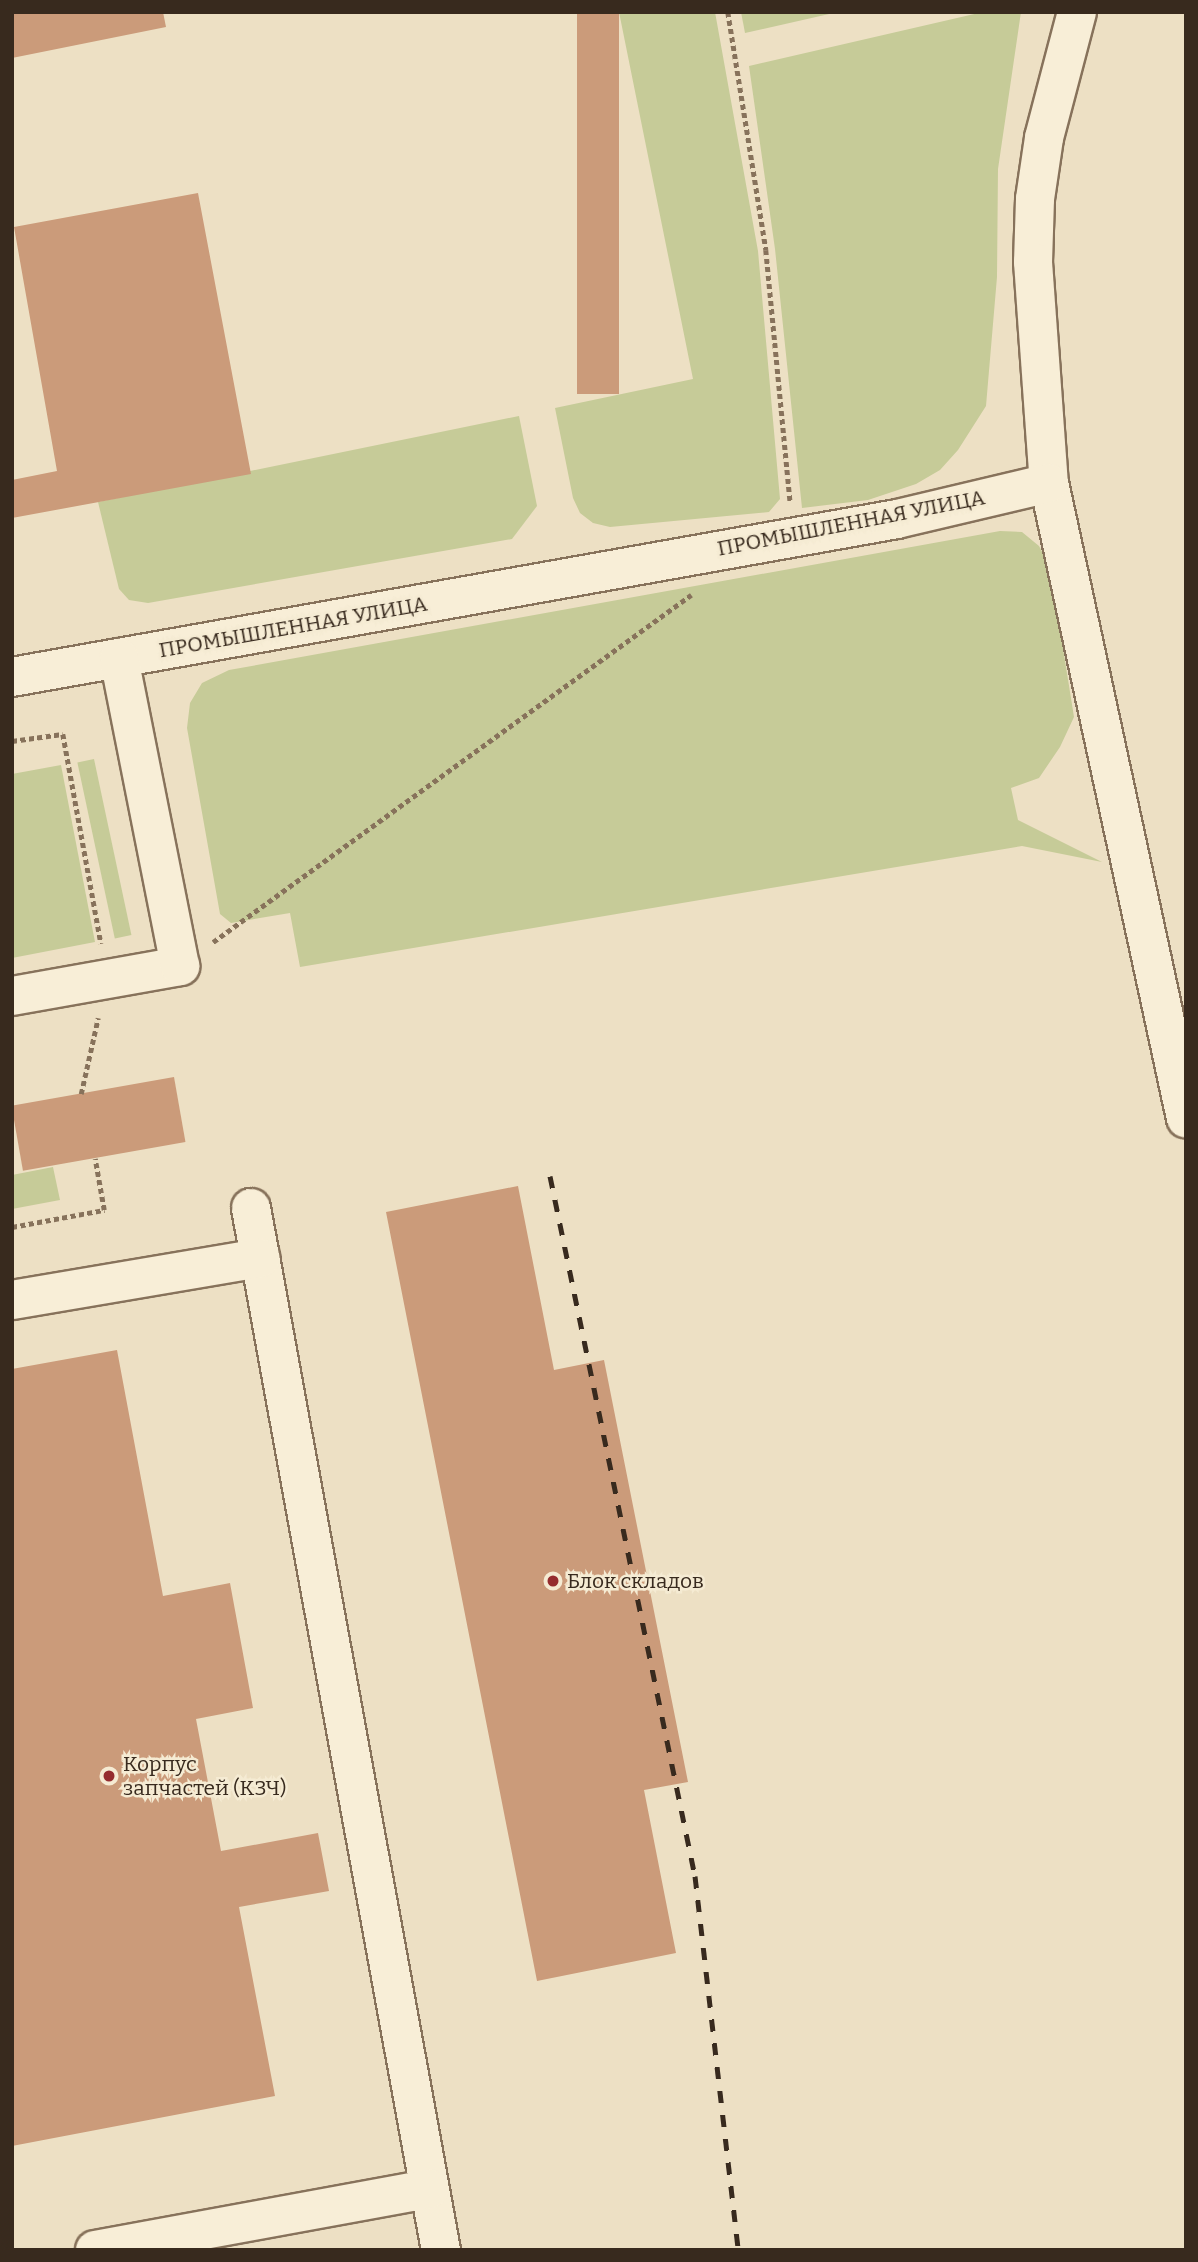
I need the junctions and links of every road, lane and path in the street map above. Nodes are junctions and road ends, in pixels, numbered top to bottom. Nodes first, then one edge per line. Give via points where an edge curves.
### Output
1 (1077, 12) edge
2 (1049, 483) junction
3 (119, 658) junction
4 (12, 677) edge
5 (12, 741) edge
6 (107, 979) junction
7 (12, 996) edge
8 (81, 1094) dead end
9 (1186, 1118) edge
10 (95, 1159) dead end
11 (251, 1208) dead end
12 (12, 1227) edge
13 (260, 1258) junction
14 (12, 1300) edge
15 (429, 2189) junction
16 (95, 2250) edge
17 (441, 2250) edge

1 - 2 street via 1044,138 1035,199 1033,262
2 - 3 street, ПРОМЫШЛЕННАЯ УЛИЦА via 897,519
2 - 9 street
3 - 4 street, ПРОМЫШЛЕННАЯ УЛИЦА
3 - 6 street via 180,966
5 - 6 path via 63,734
6 - 7 street
6 - 8 path
10 - 12 path via 104,1210
11 - 13 street
13 - 14 street
13 - 15 street
15 - 16 street
15 - 17 street

